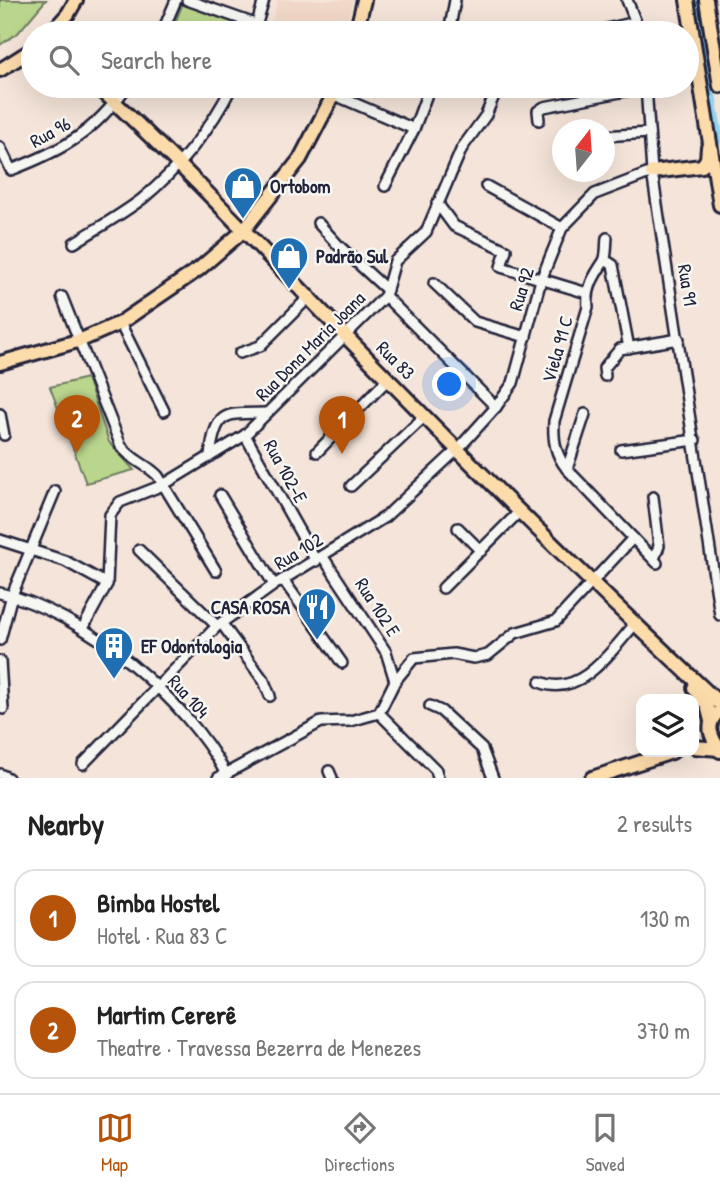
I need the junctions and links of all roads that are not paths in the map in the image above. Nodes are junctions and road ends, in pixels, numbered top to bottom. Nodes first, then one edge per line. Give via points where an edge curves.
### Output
1 (76, 0) edge
2 (176, 0) edge
3 (187, 0) edge
4 (264, 0) edge
5 (364, 0) edge
6 (455, 0) edge
7 (627, 0) edge
8 (688, 0) edge
9 (706, 0) edge
10 (62, 21) edge
11 (167, 21) edge
12 (237, 21) edge
13 (258, 21) edge
14 (359, 21) edge
15 (451, 21) edge
16 (636, 21) edge
17 (691, 21) edge
18 (21, 57) edge
19 (0, 70) edge
20 (699, 72) edge
21 (720, 86) edge
22 (702, 92) junction
23 (110, 98) edge
24 (119, 98) edge
25 (226, 98) edge
26 (332, 98) edge
27 (350, 98) edge
28 (426, 98) edge
29 (493, 98) edge
30 (590, 98) edge
31 (647, 98) edge
32 (115, 103) junction
33 (540, 120) dead end
34 (414, 129) junction
35 (649, 133) junction
36 (615, 135) edge
37 (0, 147) edge
38 (177, 163) junction
39 (652, 172) junction
40 (385, 186) dead end
41 (486, 186) dead end
42 (437, 204) junction
43 (720, 205) edge
44 (318, 223) dead end
45 (562, 228) junction
46 (243, 230) junction
47 (607, 238) dead end
48 (74, 243) dead end
49 (605, 260) junction
50 (541, 280) junction
51 (434, 283) dead end
52 (386, 293) junction
53 (587, 293) junction
54 (310, 296) junction
55 (62, 297) dead end
56 (120, 323) junction
57 (346, 336) junction
58 (526, 337) junction
59 (81, 340) junction
60 (679, 340) junction
61 (629, 348) junction
62 (240, 353) dead end
63 (0, 363) edge
64 (605, 376) dead end
65 (388, 379) junction
66 (496, 407) junction
67 (164, 411) dead end
68 (267, 413) junction
69 (0, 414) edge
70 (585, 414) dead end
71 (425, 416) junction
72 (4, 435) dead end
73 (245, 435) junction
74 (695, 440) junction
75 (458, 449) junction
76 (621, 450) dead end
77 (317, 452) dead end
78 (210, 456) junction
79 (567, 470) junction
80 (163, 485) junction
81 (351, 486) dead end
82 (55, 491) dead end
83 (220, 495) dead end
84 (653, 497) dead end
85 (520, 511) junction
86 (458, 528) dead end
87 (633, 538) junction
88 (0, 540) edge
89 (31, 548) junction
90 (139, 550) dead end
91 (481, 551) junction
92 (319, 559) junction
93 (216, 571) dead end
94 (284, 581) junction
95 (590, 582) junction
96 (107, 584) junction
97 (274, 585) junction
98 (443, 588) dead end
99 (0, 593) edge
100 (12, 595) junction
101 (720, 615) edge
102 (635, 624) junction
103 (219, 625) junction
104 (83, 628) junction
105 (0, 640) edge
106 (670, 657) junction
107 (0, 661) edge
108 (342, 663) dead end
109 (395, 681) junction
110 (540, 681) dead end
111 (159, 687) junction
112 (270, 696) dead end
113 (720, 704) edge
114 (430, 706) dead end
115 (3, 709) dead end
116 (379, 713) junction
117 (713, 720) edge
118 (699, 735) edge
119 (699, 748) edge
120 (720, 750) edge
121 (657, 757) edge
122 (83, 764) dead end
123 (0, 774) edge
124 (224, 777) edge
125 (8, 778) edge
126 (439, 778) edge
127 (493, 778) edge
128 (592, 778) edge

1 - 10 main road
2 - 11 street
3 - 12 street
4 - 13 street
5 - 14 main road
6 - 15 street
7 - 16 street
8 - 17 main road
9 - 21 main road
18 - 19 main road
20 - 22 main road
22 - 39 main road via 706,163
22 - 43 main road
23 - 32 main road, Rua 83
24 - 32 street, Rua 96
25 - 38 street
26 - 46 main road via 299,159
27 - 34 street
28 - 34 street
29 - 42 street, Rua Dona Maria Joana via 461,148
30 - 33 street via 544,107 538,111
31 - 35 street, Rua 91
32 - 37 street, Rua 96 via 89,131 53,154 11,170
32 - 38 main road, Rua 83
34 - 40 street
35 - 36 street
35 - 39 street, Rua 91
38 - 46 main road, Rua 83
38 - 48 street via 141,199
39 - 45 street, Rua 92 via 595,194
39 - 60 street, Rua 91
41 - 45 street
42 - 50 street via 454,226 506,250 501,267
42 - 52 street, Rua Dona Maria Joana via 426,232 396,261
44 - 52 street
45 - 50 street, Rua 92
46 - 54 main road, Rua 83
46 - 56 main road via 199,269
47 - 49 street, Viela 91 C
49 - 53 street, Viela 91 C
49 - 61 street via 613,265
50 - 53 street
50 - 58 street, Rua 92
51 - 58 street via 475,321
52 - 57 street, Rua Dona Maria Joana
52 - 66 street
53 - 79 street, Viela 91 C via 588,307 554,421 553,439
54 - 57 main road, Rua 83
54 - 62 street via 260,346
55 - 59 street
56 - 59 main road
56 - 67 street
57 - 65 main road, Rua 83
57 - 68 street, Rua Dona Maria Joana
58 - 66 street, Rua 92 via 513,383
59 - 63 main road
59 - 80 street via 121,446 130,458 156,472
60 - 61 street
60 - 74 street, Rua 91
61 - 64 street via 615,354 604,368
65 - 71 main road, Rua 83
65 - 77 street
66 - 75 street, Rua 92
68 - 73 street, Rua Dona Maria Joana
68 - 78 street via 230,414 220,419
69 - 72 street
70 - 79 street
71 - 75 main road, Rua 83
71 - 81 street
73 - 78 street, Rua Dona Maria Joana
73 - 92 street, Rua 102-E
74 - 76 street
74 - 101 street, Rua 91
75 - 85 main road, Rua 83
75 - 92 street, Rua 102 via 386,517
78 - 80 street, Rua Dona Maria Joana
79 - 87 street, Viela 91 C
80 - 93 street
80 - 96 street, Rua Dona Maria Joana via 120,502 110,515
82 - 89 street
83 - 97 street
84 - 87 street, Viela 91 C via 659,546 656,561
85 - 91 street
85 - 95 main road, Rua 83
86 - 91 street
87 - 95 street
88 - 89 street
89 - 96 street
89 - 100 street
90 - 103 street
91 - 98 street
92 - 94 street, Rua 102
92 - 109 street, Rua 102 E via 386,652
94 - 97 street, Rua 102
94 - 108 street
95 - 102 main road, Rua 83
95 - 109 street via 556,621 515,633 488,654 474,658 453,654 414,658
96 - 104 street
97 - 103 street, Rua 102
99 - 100 street, Rua 104
100 - 104 street, Rua 104
100 - 105 street
102 - 106 main road, Rua 83
102 - 110 street via 580,680 561,686
103 - 111 street, Rua 102
103 - 112 street via 264,681
104 - 111 street, Rua 104
106 - 113 main road, Rua 83
106 - 117 main road, Rua 83 via 707,705
107 - 115 street
109 - 116 street
111 - 122 street, Rua 102
111 - 124 street, Rua 104 via 205,739
114 - 127 street via 482,749
116 - 124 street via 321,722
116 - 126 street
117 - 118 main road
117 - 120 main road, Rua 83
119 - 120 main road
121 - 128 main road
123 - 125 street

